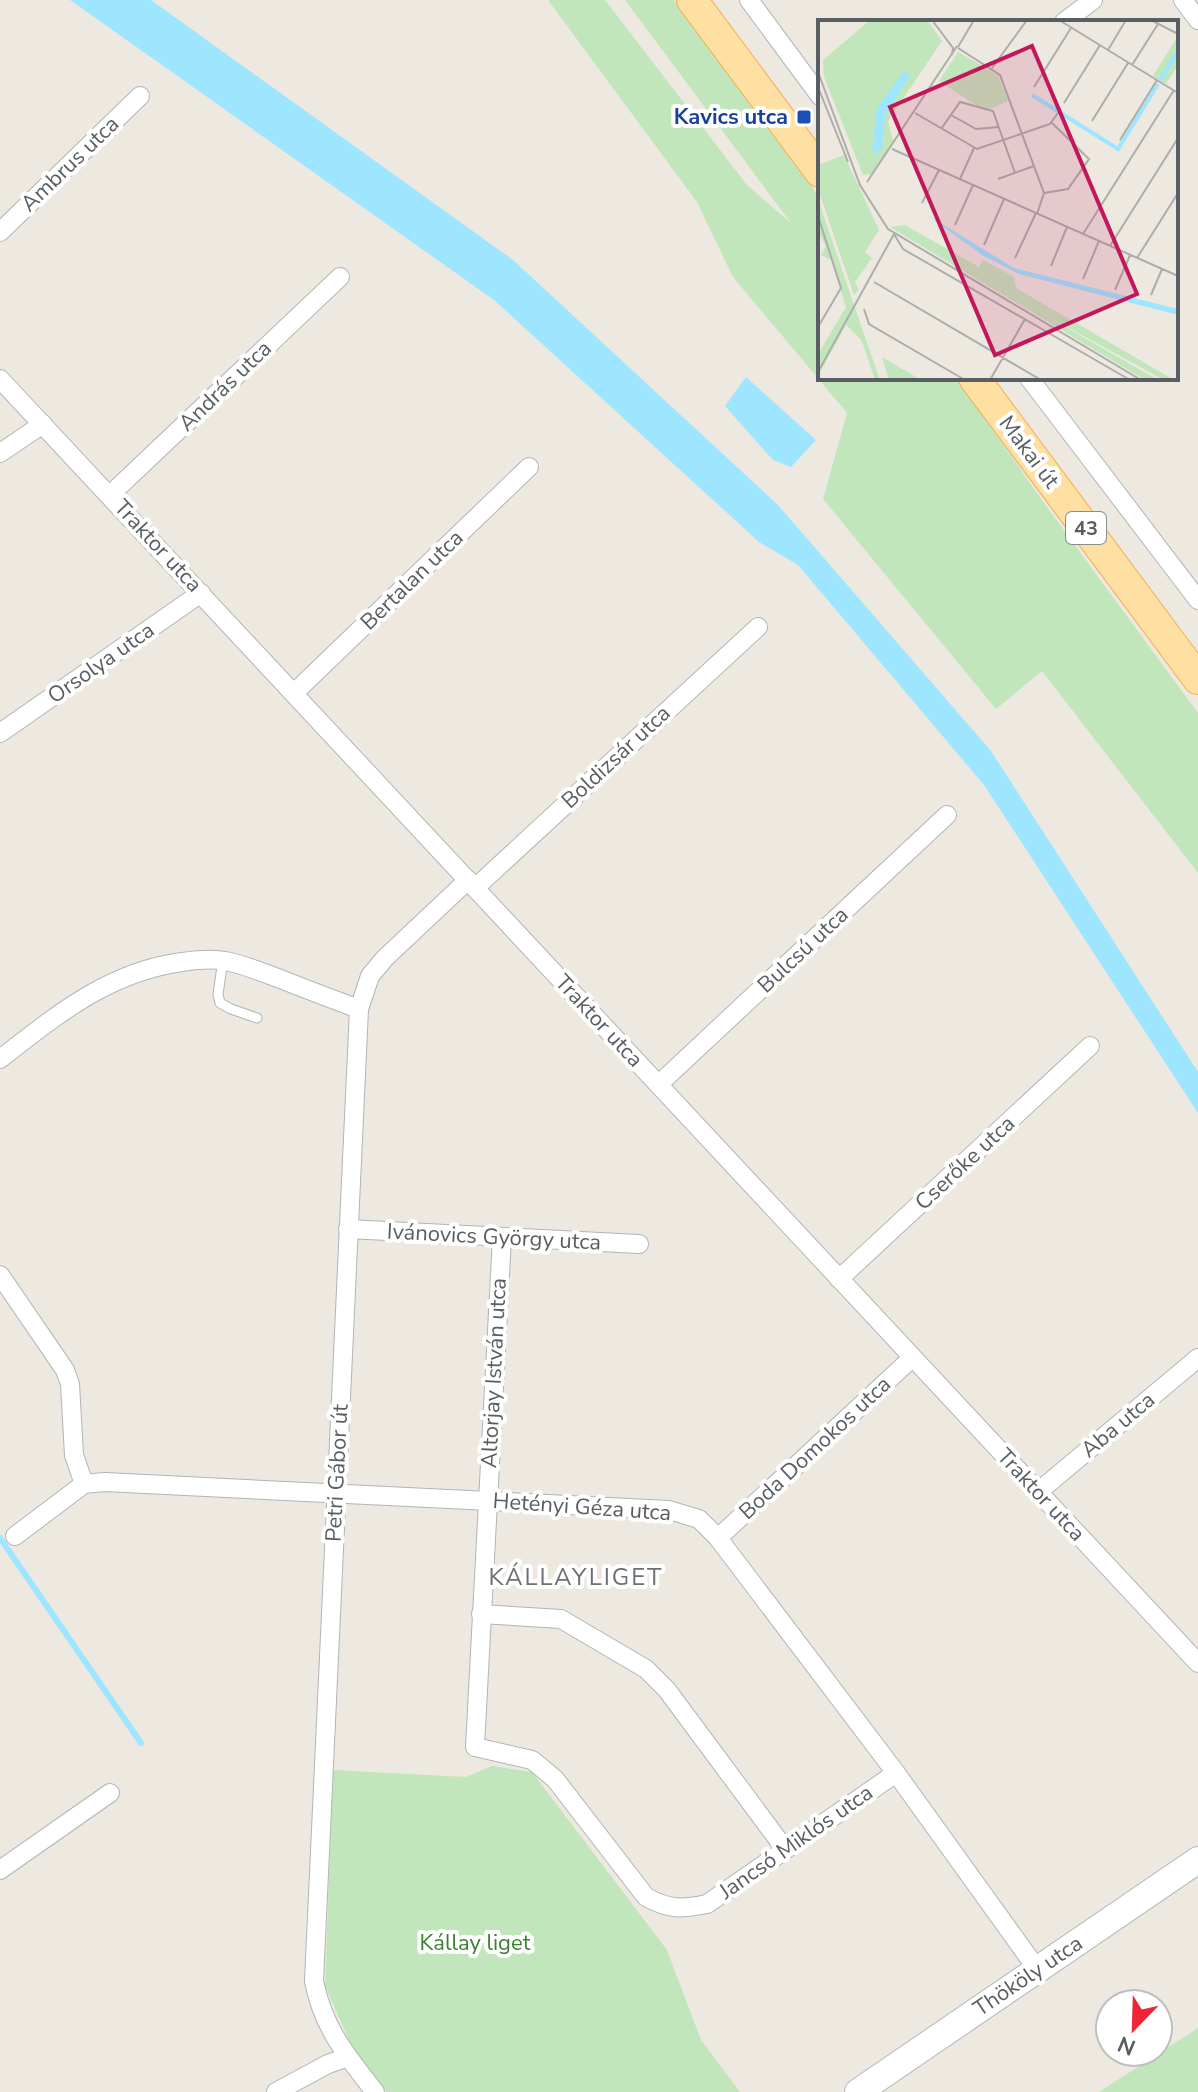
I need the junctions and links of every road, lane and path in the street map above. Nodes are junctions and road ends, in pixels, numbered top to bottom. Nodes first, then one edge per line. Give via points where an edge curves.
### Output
1 (692, 0) edge
2 (749, 0) edge
3 (1093, 0) edge
4 (1183, 0) edge
5 (1067, 20) edge
6 (1198, 20) edge
7 (818, 93) edge
8 (140, 96) dead end
9 (818, 169) edge
10 (0, 232) edge
11 (340, 277) dead end
12 (0, 379) edge
13 (975, 380) edge
14 (1031, 380) edge
15 (43, 424) junction
16 (0, 453) edge
17 (529, 467) dead end
18 (110, 495) junction
19 (201, 593) junction
20 (1198, 600) edge
21 (758, 627) dead end
22 (1198, 679) edge
23 (294, 693) junction
24 (0, 733) edge
25 (947, 815) dead end
26 (472, 884) junction
27 (223, 960) junction
28 (359, 1009) junction
29 (257, 1018) dead end
30 (1090, 1046) dead end
31 (0, 1059) edge
32 (659, 1084) junction
33 (348, 1229) junction
34 (502, 1237) junction
35 (639, 1244) dead end
36 (0, 1275) edge
37 (839, 1279) junction
38 (912, 1358) junction
39 (1198, 1358) edge
40 (84, 1484) junction
41 (1038, 1492) junction
42 (336, 1493) junction
43 (487, 1501) junction
44 (15, 1536) dead end
45 (718, 1538) junction
46 (481, 1614) junction
47 (1198, 1663) edge
48 (475, 1747) joint
49 (896, 1773) junction
50 (110, 1793) dead end
51 (785, 1849) junction
52 (1198, 1860) edge
53 (0, 1870) edge
54 (1037, 1969) junction
55 (348, 2057) junction
56 (276, 2092) edge
57 (375, 2092) edge
58 (858, 2092) edge

1 - 9 main road
2 - 7 street
3 - 5 street
4 - 6 street
8 - 10 street, Ambrus utca
11 - 18 street, András utca
12 - 15 street, Traktor utca
13 - 22 main road, Makai út / 43
14 - 20 street, Makai út
15 - 16 street
15 - 18 street, Traktor utca
17 - 23 street, Bertalan utca
18 - 19 street, Traktor utca
19 - 23 street, Traktor utca
19 - 24 street, Orsolya utca
21 - 26 street, Boldizsár utca
23 - 26 street, Traktor utca
25 - 32 street, Bulcsú utca
26 - 28 street, Petri Gábor út via 385,958 370,976
26 - 32 street, Traktor utca
27 - 28 street
27 - 29 lane via 220,1003
27 - 31 street via 167,964 121,977 65,1010
28 - 33 street, Petri Gábor út
30 - 37 street, Cserőke utca
32 - 37 street, Traktor utca
33 - 34 street, Ivánovics György utca
33 - 42 street, Petri Gábor út
34 - 35 street, Ivánovics György utca
34 - 43 street, Altorjay István utca
36 - 40 street via 65,1370 74,1455
37 - 38 street, Traktor utca
38 - 41 street, Traktor utca
38 - 45 street, Boda Domokos utca
39 - 41 street, Aba utca
40 - 42 street, Hetényi Géza utca
40 - 44 street
41 - 47 street, Traktor utca
42 - 43 street, Hetényi Géza utca
42 - 55 street, Petri Gábor út via 314,1981 324,2019
43 - 45 street, Hetényi Géza utca via 669,1510 699,1519
43 - 46 street, Altorjay István utca
45 - 49 street, Hetényi Géza utca
46 - 48 street, Altorjay István utca
46 - 51 street via 561,1619 646,1669
48 - 51 street, Jancsó Miklós utca via 532,1760 555,1779 646,1897 662,1906 707,1904
49 - 51 street, Jancsó Miklós utca
49 - 54 street, Hetényi Géza utca
50 - 53 street
52 - 54 street, Thököly utca
54 - 58 street, Thököly utca
55 - 56 street
55 - 57 street, Petri Gábor út

